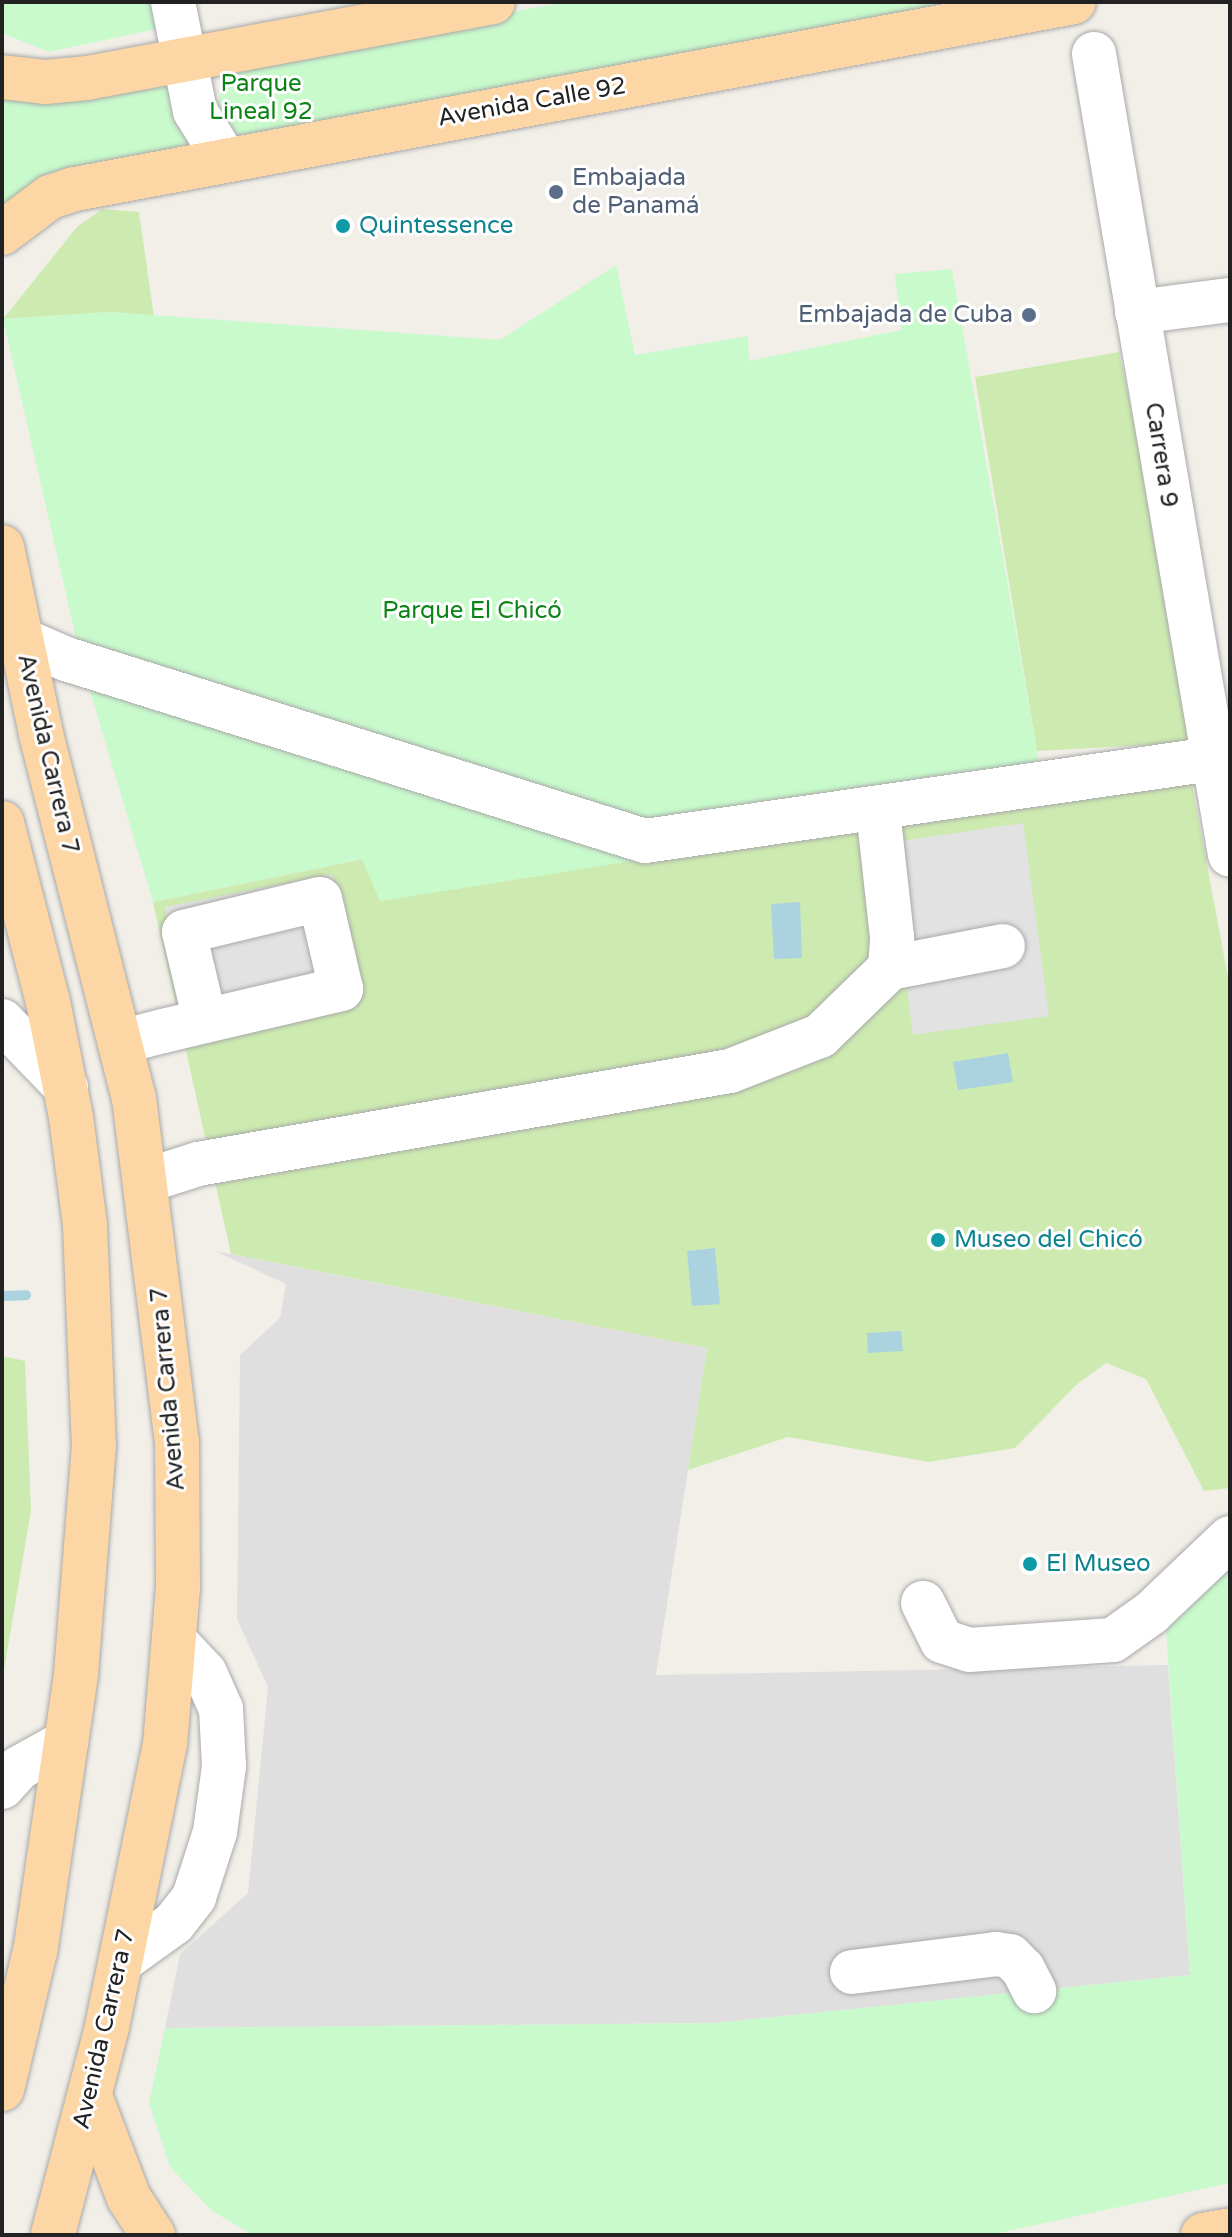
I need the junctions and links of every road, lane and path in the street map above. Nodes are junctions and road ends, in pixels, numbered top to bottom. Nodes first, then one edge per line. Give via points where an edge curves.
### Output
1 (173, 2) edge
2 (493, 2) edge
3 (1074, 2) edge
4 (1094, 54) dead end
5 (184, 60) junction
6 (2, 77) edge
7 (224, 158) junction
8 (2, 233) edge
9 (1230, 300) edge
10 (1137, 312) junction
11 (2, 547) edge
12 (22, 640) junction
13 (1212, 759) junction
14 (878, 811) junction
15 (3, 832) edge
16 (1230, 855) edge
17 (1003, 946) dead end
18 (890, 968) junction
19 (2, 1021) edge
20 (205, 1021) dead end
21 (120, 1042) junction
22 (66, 1087) junction
23 (148, 1180) junction
24 (1230, 1538) edge
25 (923, 1603) dead end
26 (174, 1640) junction
27 (66, 1742) junction
28 (2, 1787) edge
29 (121, 1961) junction
30 (852, 1972) dead end
31 (1034, 1991) dead end
32 (2, 2089) edge
33 (90, 2096) junction
34 (1230, 2230) edge
35 (53, 2235) edge
36 (153, 2235) edge
37 (1203, 2235) edge

1 - 5 street
2 - 5 main road
3 - 7 main road, Avenida Calle 92
4 - 10 street, Carrera 9
5 - 6 main road via 45,82
5 - 7 street via 195,111
7 - 8 main road, Avenida Calle 92 via 50,197
9 - 10 street
10 - 13 street, Carrera 9
11 - 12 main road, Avenida Carrera 7
12 - 14 street via 74,662 645,841
12 - 21 main road, Avenida Carrera 7
13 - 14 street
13 - 16 street, Carrera 9
14 - 18 street via 892,937
15 - 22 main road
17 - 18 street
18 - 23 street via 820,1036 730,1071 198,1164
19 - 22 street
20 - 21 street
21 - 23 main road, Avenida Carrera 7
22 - 27 main road via 85,1225 94,1445 85,1592
23 - 26 main road, Avenida Carrera 7 via 177,1441
24 - 25 street via 1151,1613 1113,1640 969,1650 942,1641
26 - 29 main road, Avenida Carrera 7 via 157,1795
26 - 29 street via 205,1673 221,1709 224,1766 215,1832 194,1897 174,1923
27 - 28 street via 19,1768
27 - 32 main road via 35,1951
29 - 33 main road, Avenida Carrera 7
30 - 31 street via 996,1954 1010,1956
33 - 35 main road, Avenida Carrera 7
33 - 36 main road via 129,2198
34 - 37 main road

